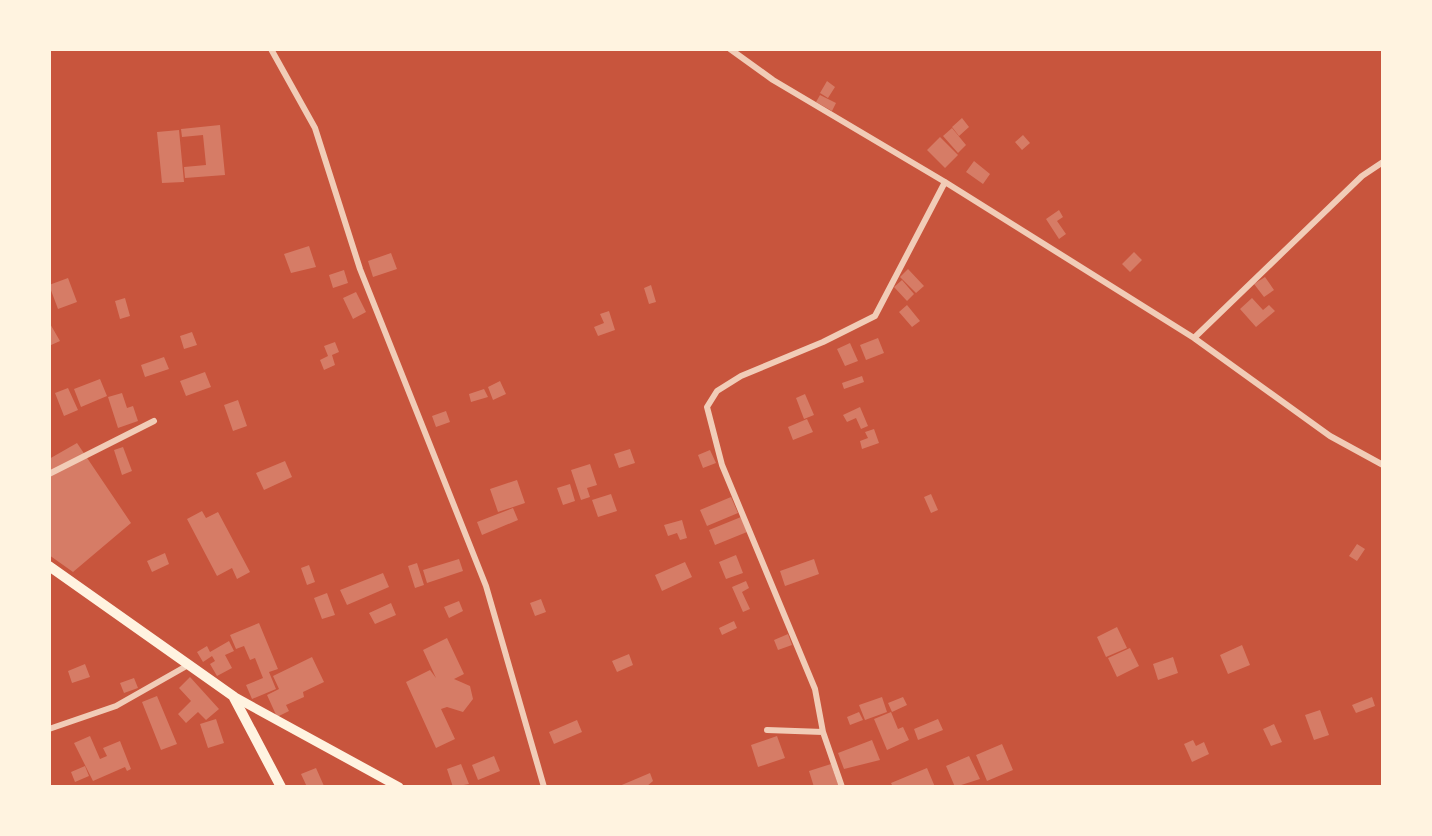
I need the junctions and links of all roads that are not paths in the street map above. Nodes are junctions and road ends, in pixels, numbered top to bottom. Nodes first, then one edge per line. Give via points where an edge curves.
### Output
1 (271, 49) edge
2 (730, 49) edge
3 (1383, 162) edge
4 (945, 182) junction
5 (1194, 338) junction
6 (154, 421) dead end
7 (1383, 464) edge
8 (49, 474) edge
9 (49, 566) edge
10 (191, 663) junction
11 (233, 695) junction
12 (49, 729) edge
13 (767, 730) dead end
14 (823, 732) junction
15 (281, 787) edge
16 (399, 787) edge
17 (544, 787) edge
18 (842, 787) edge

1 - 17 street via 315,128 360,269 486,586
2 - 4 street via 773,80
3 - 5 street via 1362,176
4 - 5 street
4 - 14 street via 875,316 741,376 718,391 707,407 722,465 815,689
5 - 7 street via 1330,436
6 - 8 street
9 - 10 highway
10 - 11 highway
10 - 12 street via 116,706
11 - 15 highway
11 - 16 main road
13 - 14 street
14 - 18 street

